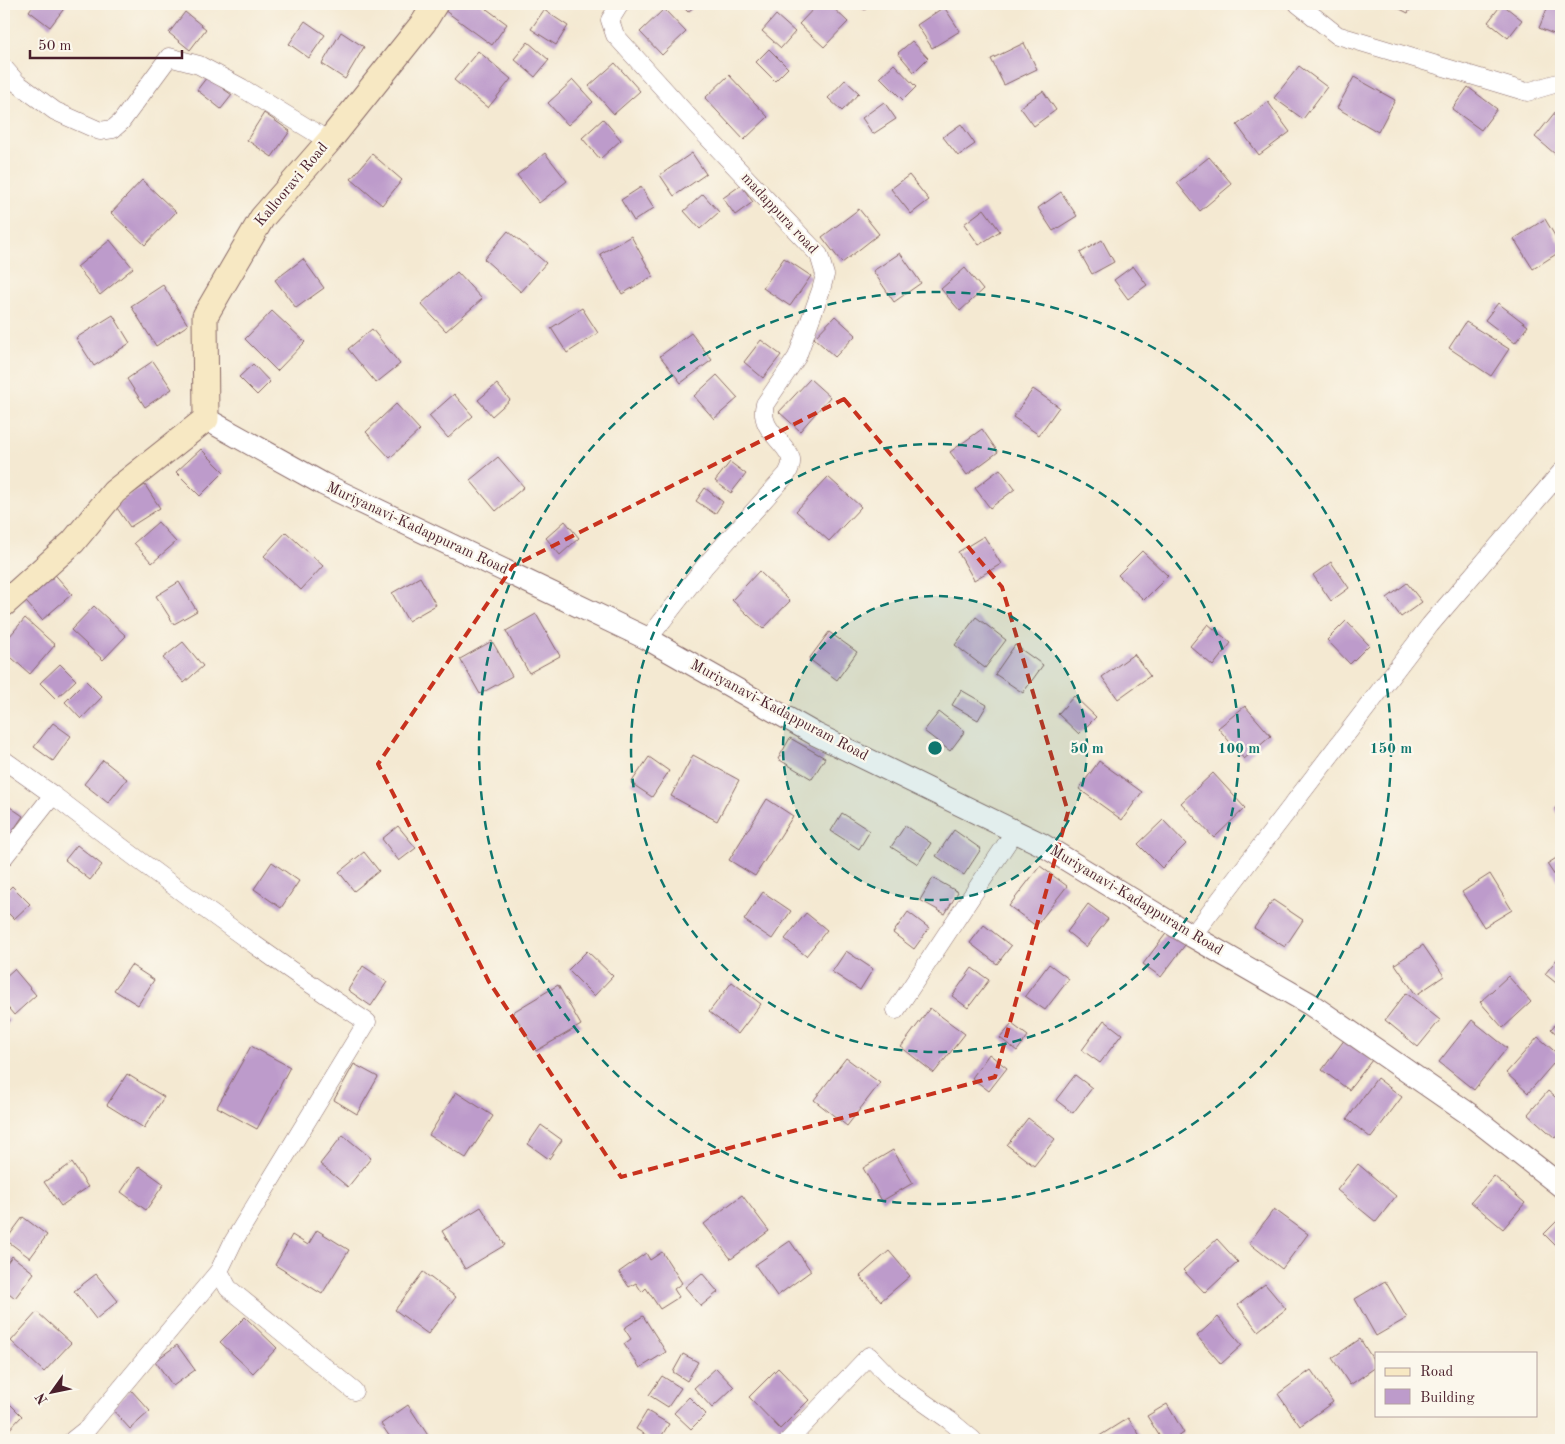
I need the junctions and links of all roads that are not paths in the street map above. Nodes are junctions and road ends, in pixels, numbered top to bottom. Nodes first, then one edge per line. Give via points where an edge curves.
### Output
1 (435, 4) edge
2 (620, 4) edge
3 (1298, 4) edge
4 (4, 68) edge
5 (1561, 82) edge
6 (329, 141) junction
7 (206, 419) junction
8 (1561, 472) edge
9 (4, 604) edge
10 (648, 639) junction
11 (4, 760) edge
12 (53, 795) junction
13 (1015, 831) junction
14 (4, 857) edge
15 (1192, 936) junction
16 (896, 1010) dead end
17 (1561, 1186) edge
18 (219, 1271) junction
19 (354, 1391) dead end
20 (74, 1440) edge
21 (789, 1440) edge
22 (973, 1440) edge

1 - 6 main road, Kallooravi Road
2 - 10 street, madappura road via 610,20 615,35 819,255 825,275 796,357 763,411 772,434 791,458 787,474 705,566
3 - 5 street via 1338,34 1527,92
4 - 6 street via 17,83 55,111 100,131 121,122 169,57 199,65
6 - 7 main road, Kallooravi Road via 262,218 205,316
7 - 9 main road via 114,492 73,542
7 - 10 street, Muriyanavi-Kadappuram Road via 323,484
8 - 15 street via 1430,625
10 - 13 street, Muriyanavi-Kadappuram Road via 815,734
11 - 12 street
12 - 14 street
12 - 18 street via 294,974 367,1022 232,1242
13 - 15 street, Muriyanavi-Kadappuram Road
13 - 16 street
15 - 17 street, Muriyanavi-Kadappuram Road via 1310,1004 1469,1114
18 - 19 street via 228,1288
18 - 20 street via 88,1428
21 - 22 street via 869,1356 892,1380

